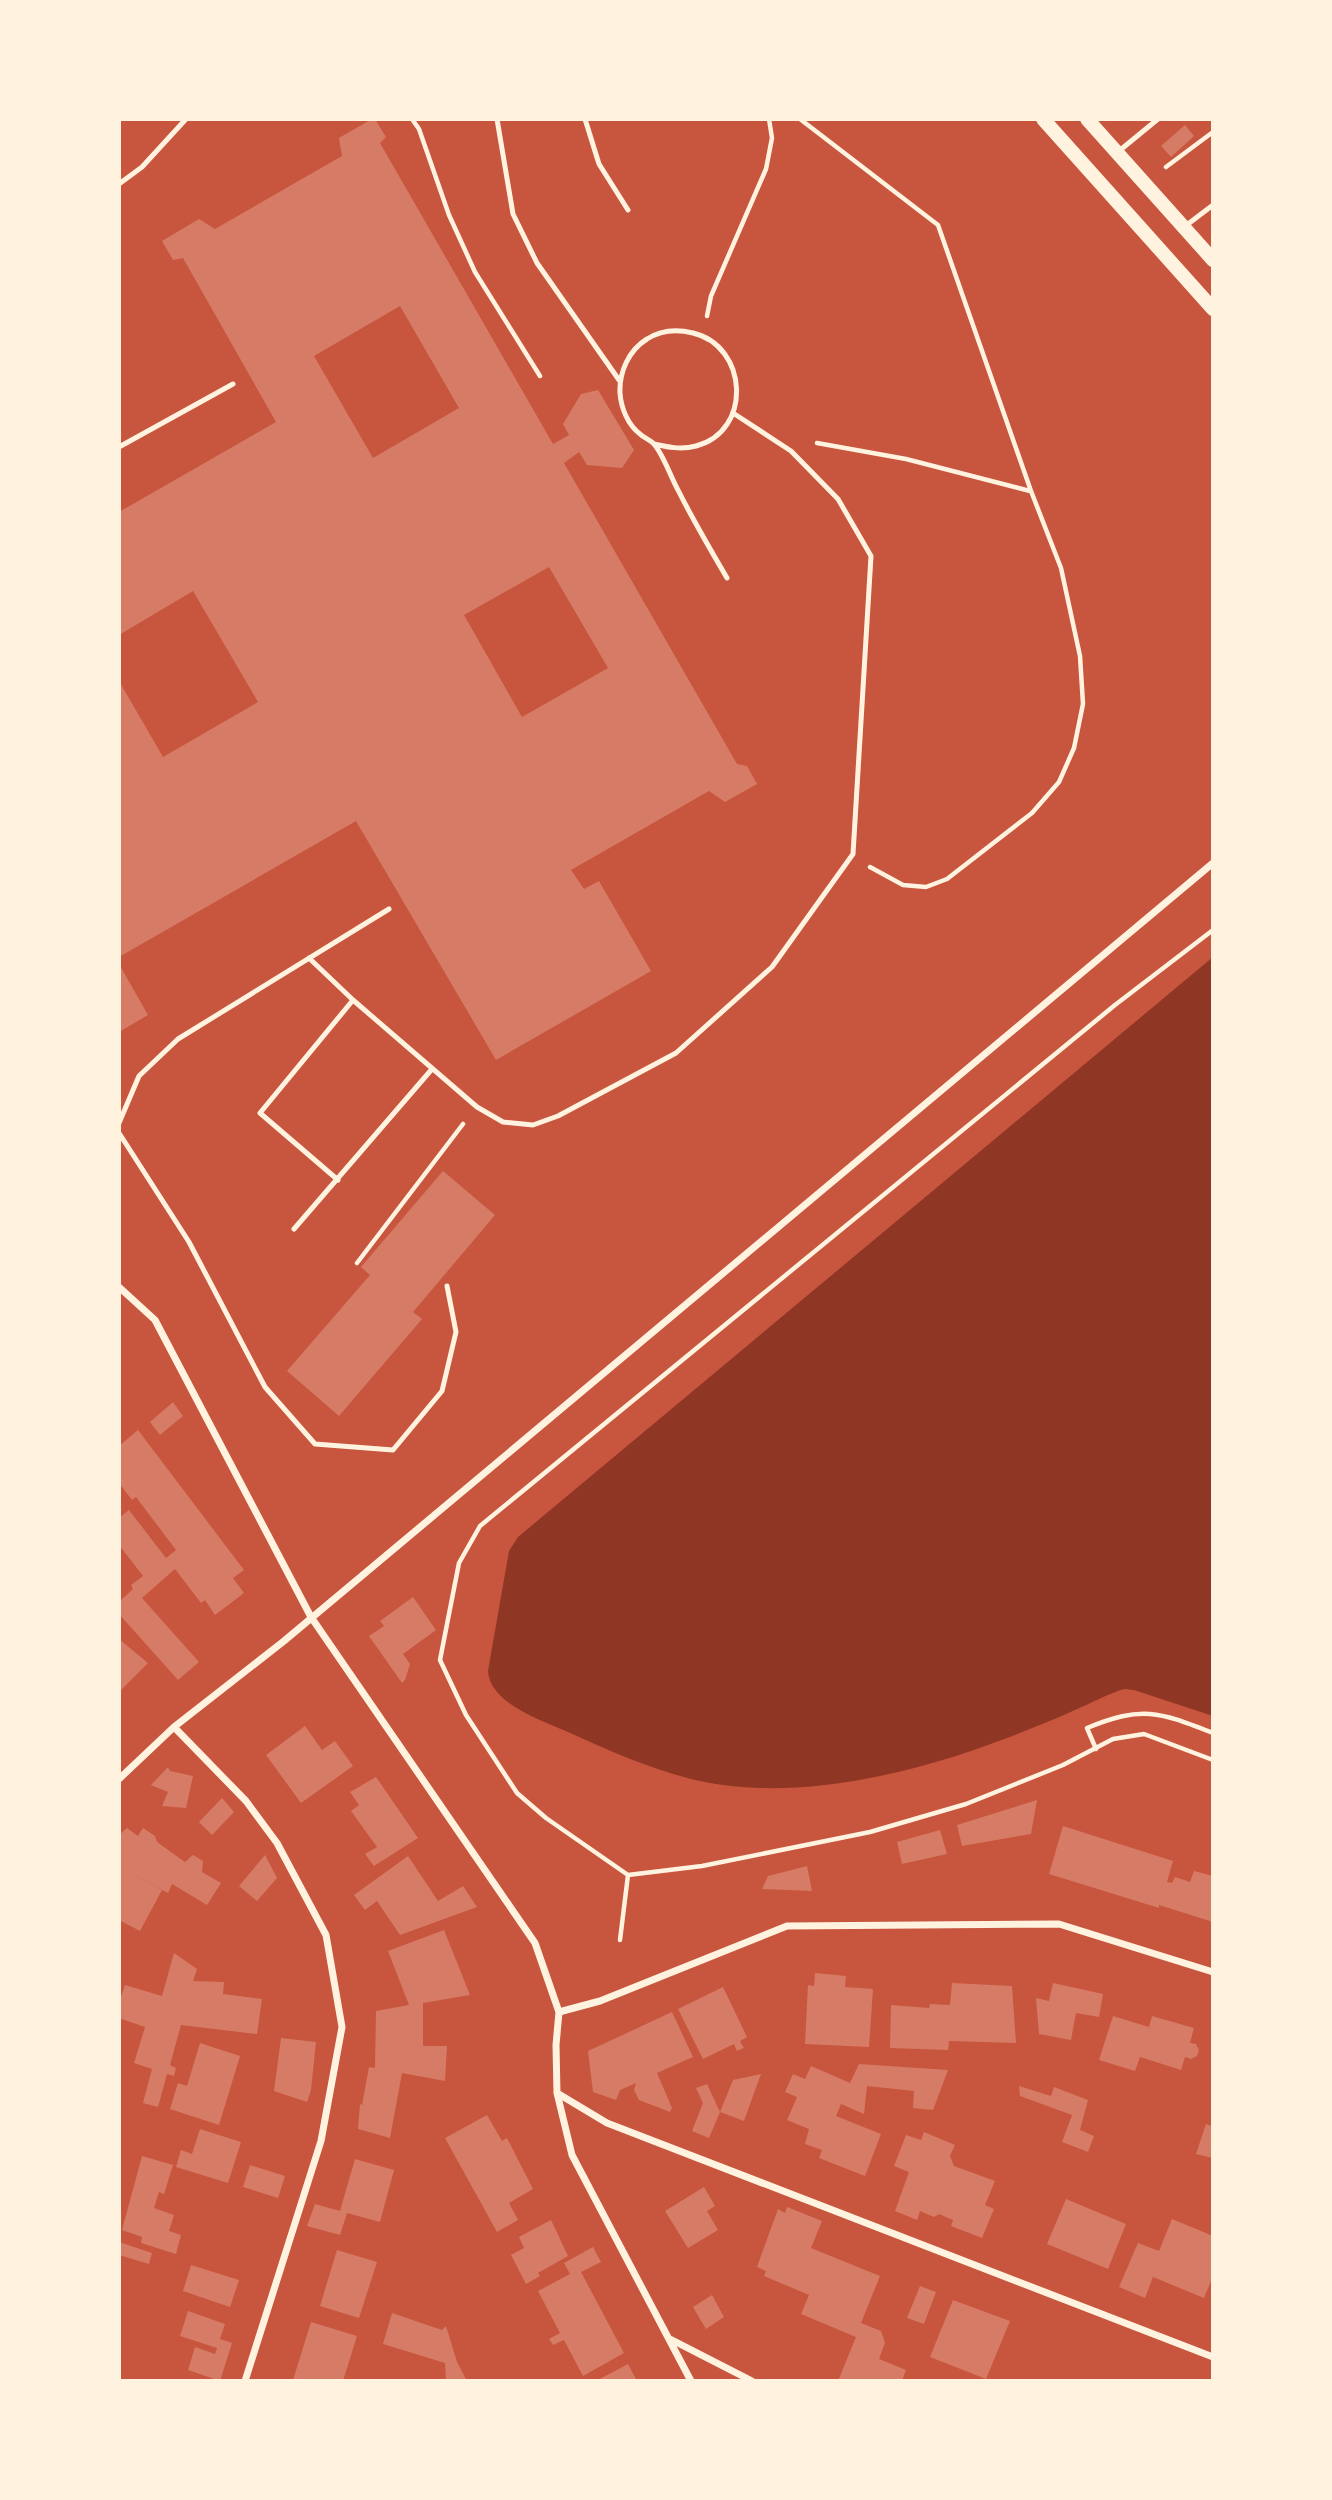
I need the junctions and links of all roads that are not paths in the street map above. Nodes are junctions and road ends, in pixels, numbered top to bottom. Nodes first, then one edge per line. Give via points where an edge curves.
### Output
1 (186, 119) edge
2 (497, 119) edge
3 (585, 119) edge
4 (1043, 119) edge
5 (1087, 119) edge
6 (1158, 119) edge
7 (1117, 153) junction
8 (119, 184) edge
9 (1213, 205) edge
10 (628, 210) dead end
11 (1184, 228) junction
12 (1213, 260) edge
13 (1213, 309) edge
14 (619, 380) junction
15 (233, 384) dead end
16 (733, 413) junction
17 (654, 444) junction
18 (120, 448) edge
19 (727, 578) dead end
20 (1213, 863) edge
21 (389, 909) dead end
22 (309, 958) junction
23 (353, 1000) junction
24 (432, 1069) junction
25 (119, 1122) edge
26 (119, 1133) edge
27 (338, 1180) junction
28 (294, 1229) dead end
29 (447, 1286) dead end
30 (119, 1287) edge
31 (311, 1617) junction
32 (174, 1727) junction
33 (119, 1779) edge
34 (1213, 1972) edge
35 (559, 2012) junction
36 (557, 2093) junction
37 (672, 2340) junction
38 (1213, 2357) edge
39 (245, 2381) edge
40 (691, 2381) edge
41 (752, 2381) edge

1 - 8 lane via 142,167
2 - 14 lane via 513,214 537,263
3 - 10 lane via 599,164
4 - 13 main road
5 - 7 main road
6 - 7 lane
7 - 11 main road
9 - 11 lane
11 - 12 main road
14 - 16 lane via 628,357 645,340 679,330 702,335 726,354 733,367 737,381
14 - 17 lane via 625,415 637,433
15 - 18 lane
16 - 17 lane via 724,428 695,446
16 - 24 lane via 791,451 838,499 871,556 853,854 772,967 676,1053 558,1116 533,1125 503,1122 477,1107
17 - 19 lane
20 - 31 street
21 - 22 lane
22 - 23 lane
22 - 25 lane via 177,1039 139,1076
23 - 24 lane
23 - 27 lane via 260,1112
24 - 27 lane
26 - 29 lane via 189,1242 265,1387 314,1444 393,1450 442,1391 456,1332
27 - 28 lane
30 - 31 street via 155,1320
31 - 32 street
31 - 35 street via 535,1943
32 - 33 street
32 - 39 street via 246,1801 277,1843 326,1935 342,2027 321,2141
34 - 35 street via 1059,1924 787,1926 600,2001
35 - 36 street
36 - 37 street via 572,2155
36 - 38 street via 607,2123
37 - 40 street
37 - 41 street

